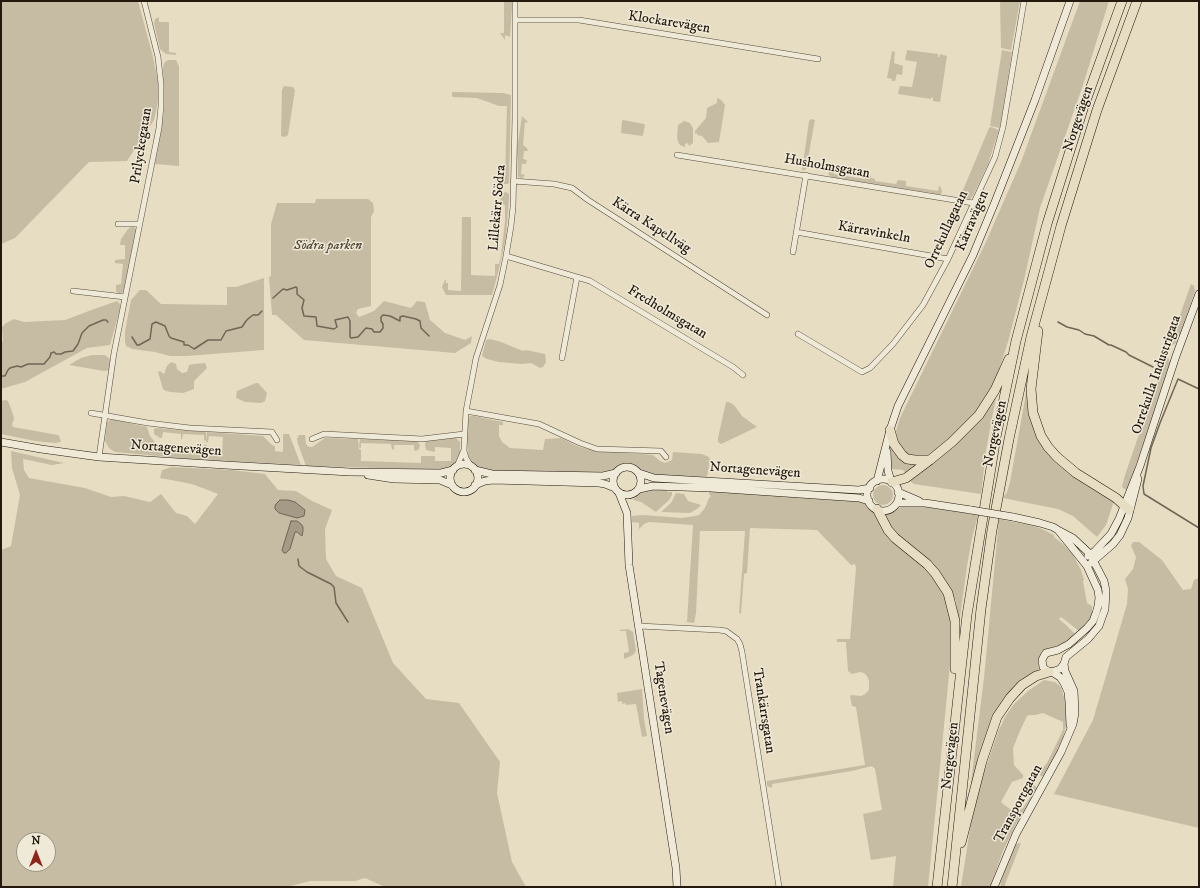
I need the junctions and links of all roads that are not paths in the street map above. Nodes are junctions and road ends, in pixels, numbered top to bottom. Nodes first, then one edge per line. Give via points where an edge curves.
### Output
1 (144, 1) edge
2 (515, 1) edge
3 (1024, 1) edge
4 (1070, 1) edge
5 (1122, 1) edge
6 (1137, 1) edge
7 (515, 20) junction
8 (818, 59) dead end
9 (678, 155) dead end
10 (806, 175) junction
11 (514, 180) junction
12 (973, 203) junction
13 (118, 224) dead end
14 (140, 224) junction
15 (796, 232) junction
16 (793, 252) dead end
17 (506, 256) junction
18 (948, 258) junction
19 (577, 277) junction
20 (1045, 284) junction
21 (73, 291) dead end
22 (1199, 294) edge
23 (125, 297) junction
24 (767, 315) dead end
25 (798, 334) dead end
26 (1016, 341) junction
27 (562, 358) dead end
28 (743, 375) dead end
29 (466, 411) junction
30 (91, 413) dead end
31 (105, 415) junction
32 (890, 430) junction
33 (464, 434) junction
34 (312, 439) dead end
35 (276, 440) dead end
36 (1, 442) edge
37 (887, 445) junction
38 (464, 450) junction
39 (99, 457) junction
40 (666, 457) dead end
41 (930, 460) junction
42 (455, 468) junction
43 (473, 468) junction
44 (350, 472) junction
45 (616, 473) junction
46 (638, 473) junction
47 (877, 481) junction
48 (892, 482) junction
49 (452, 485) junction
50 (475, 486) junction
51 (870, 488) junction
52 (617, 490) junction
53 (636, 491) junction
54 (898, 492) junction
55 (869, 501) junction
56 (897, 503) junction
57 (925, 503) junction
58 (1126, 507) junction
59 (877, 509) junction
60 (627, 513) junction
61 (1058, 530) junction
62 (1092, 558) junction
63 (1085, 563) junction
64 (639, 626) junction
65 (1064, 664) junction
66 (1051, 672) junction
67 (955, 714) junction
68 (1069, 735) junction
69 (953, 875) junction
70 (677, 887) edge
71 (779, 887) edge
72 (937, 887) edge
73 (952, 887) edge
74 (994, 887) edge

1 - 14 street, Prilyckegatan via 158,57 161,106
2 - 7 street, Lillekärr Södra
3 - 12 street, Orrekullagatan via 1003,127 995,157
4 - 32 street, Kärravägen via 995,202 970,261 898,406
5 - 26 highway, Norgevägen via 1084,106 1051,210
6 - 20 highway, Norgevägen via 1097,110
7 - 8 street, Klockarevägen via 579,20
7 - 11 street, Lillekärr Södra
9 - 10 street, Husholmsgatan
10 - 12 street, Husholmsgatan
10 - 15 street
11 - 17 street, Lillekärr Södra
11 - 24 street, Kärra Kapellväg via 572,188
12 - 18 street, Orrekullagatan
13 - 14 street
14 - 23 street, Prilyckegatan
15 - 16 street
15 - 18 street, Kärravinkeln
17 - 19 street, Fredholmsgatan
17 - 29 street, Lillekärr Södra via 498,291 476,358
18 - 25 street, Orrekullagatan via 923,305 903,332 865,371 857,370
19 - 27 street
19 - 28 street, Fredholmsgatan via 590,281
20 - 58 highway via 1031,389 1036,425 1044,442 1056,457
20 - 69 highway, Norgevägen via 1008,439 992,530 981,609
21 - 23 street
22 - 58 street, Orrekulla Industrigata
23 - 31 street, Prilyckegatan
26 - 41 highway via 984,410
26 - 67 highway, Norgevägen via 980,530
29 - 33 street, Lillekärr Södra
29 - 40 street via 539,424 597,449 661,451
30 - 31 street
31 - 35 street via 190,428 272,432
31 - 39 street, Prilyckegatan
32 - 37 street, Kärravägen
32 - 41 highway via 894,444 902,455 908,459
33 - 34 street via 422,438 324,434
33 - 38 street, Lillekärr Södra
36 - 39 street, Nortagenevägen
37 - 47 street, Kärravägen
37 - 48 street, Kärravägen via 888,472
38 - 42 street, Lillekärr Södra
38 - 43 street, Lillekärr Södra
39 - 44 street, Nortagenevägen
41 - 48 highway via 906,478
42 - 43 street, Nortagenevägen via 464,464
42 - 44 street, Nortagenevägen via 440,473
42 - 49 street via 450,477
43 - 45 street, Nortagenevägen via 492,474 603,476
43 - 50 street via 478,478
44 - 49 street, Nortagenevägen via 394,479 440,480
45 - 46 street, Nortagenevägen via 627,467
45 - 52 street via 613,480
46 - 51 street, Nortagenevägen via 654,478 859,490
46 - 53 street via 641,481
47 - 48 street
47 - 51 street
48 - 54 street
49 - 50 street, Nortagenevägen via 464,492
50 - 52 street, Nortagenevägen via 493,480 599,483
51 - 55 street
52 - 53 street, Nortagenevägen via 627,495
52 - 60 street, Tagenevägen
53 - 55 street, Nortagenevägen via 653,486 711,488 859,498
53 - 60 street, Tagenevägen
54 - 56 street
54 - 57 street
55 - 59 street
56 - 57 street
56 - 59 street via 886,510
57 - 61 street, bridge via 1040,523
58 - 62 street, Orrekulla Industrigata via 1111,534
59 - 67 highway via 888,530 931,568 948,593 955,621
60 - 64 street, Tagenevägen via 629,565
61 - 62 street via 1073,538
61 - 63 street
62 - 63 street, Orrekulla Industrigata
62 - 65 street via 1104,581 1106,609 1095,632 1066,657
63 - 66 street via 1098,590 1098,606 1092,621 1079,636 1062,648 1046,653 1042,660 1043,667
64 - 70 street, Tagenevägen
64 - 71 street, Trankärrsgatan via 719,630 737,639 742,652
65 - 66 street via 1060,669
65 - 68 street, Transportgatan via 1074,691 1075,702
66 - 68 street, Transportgatan via 1060,677 1068,692
66 - 69 highway via 1036,676 1022,685 997,717 982,761
67 - 72 highway, Norgevägen
68 - 74 street, Transportgatan via 1016,834
69 - 73 highway, Norgevägen

